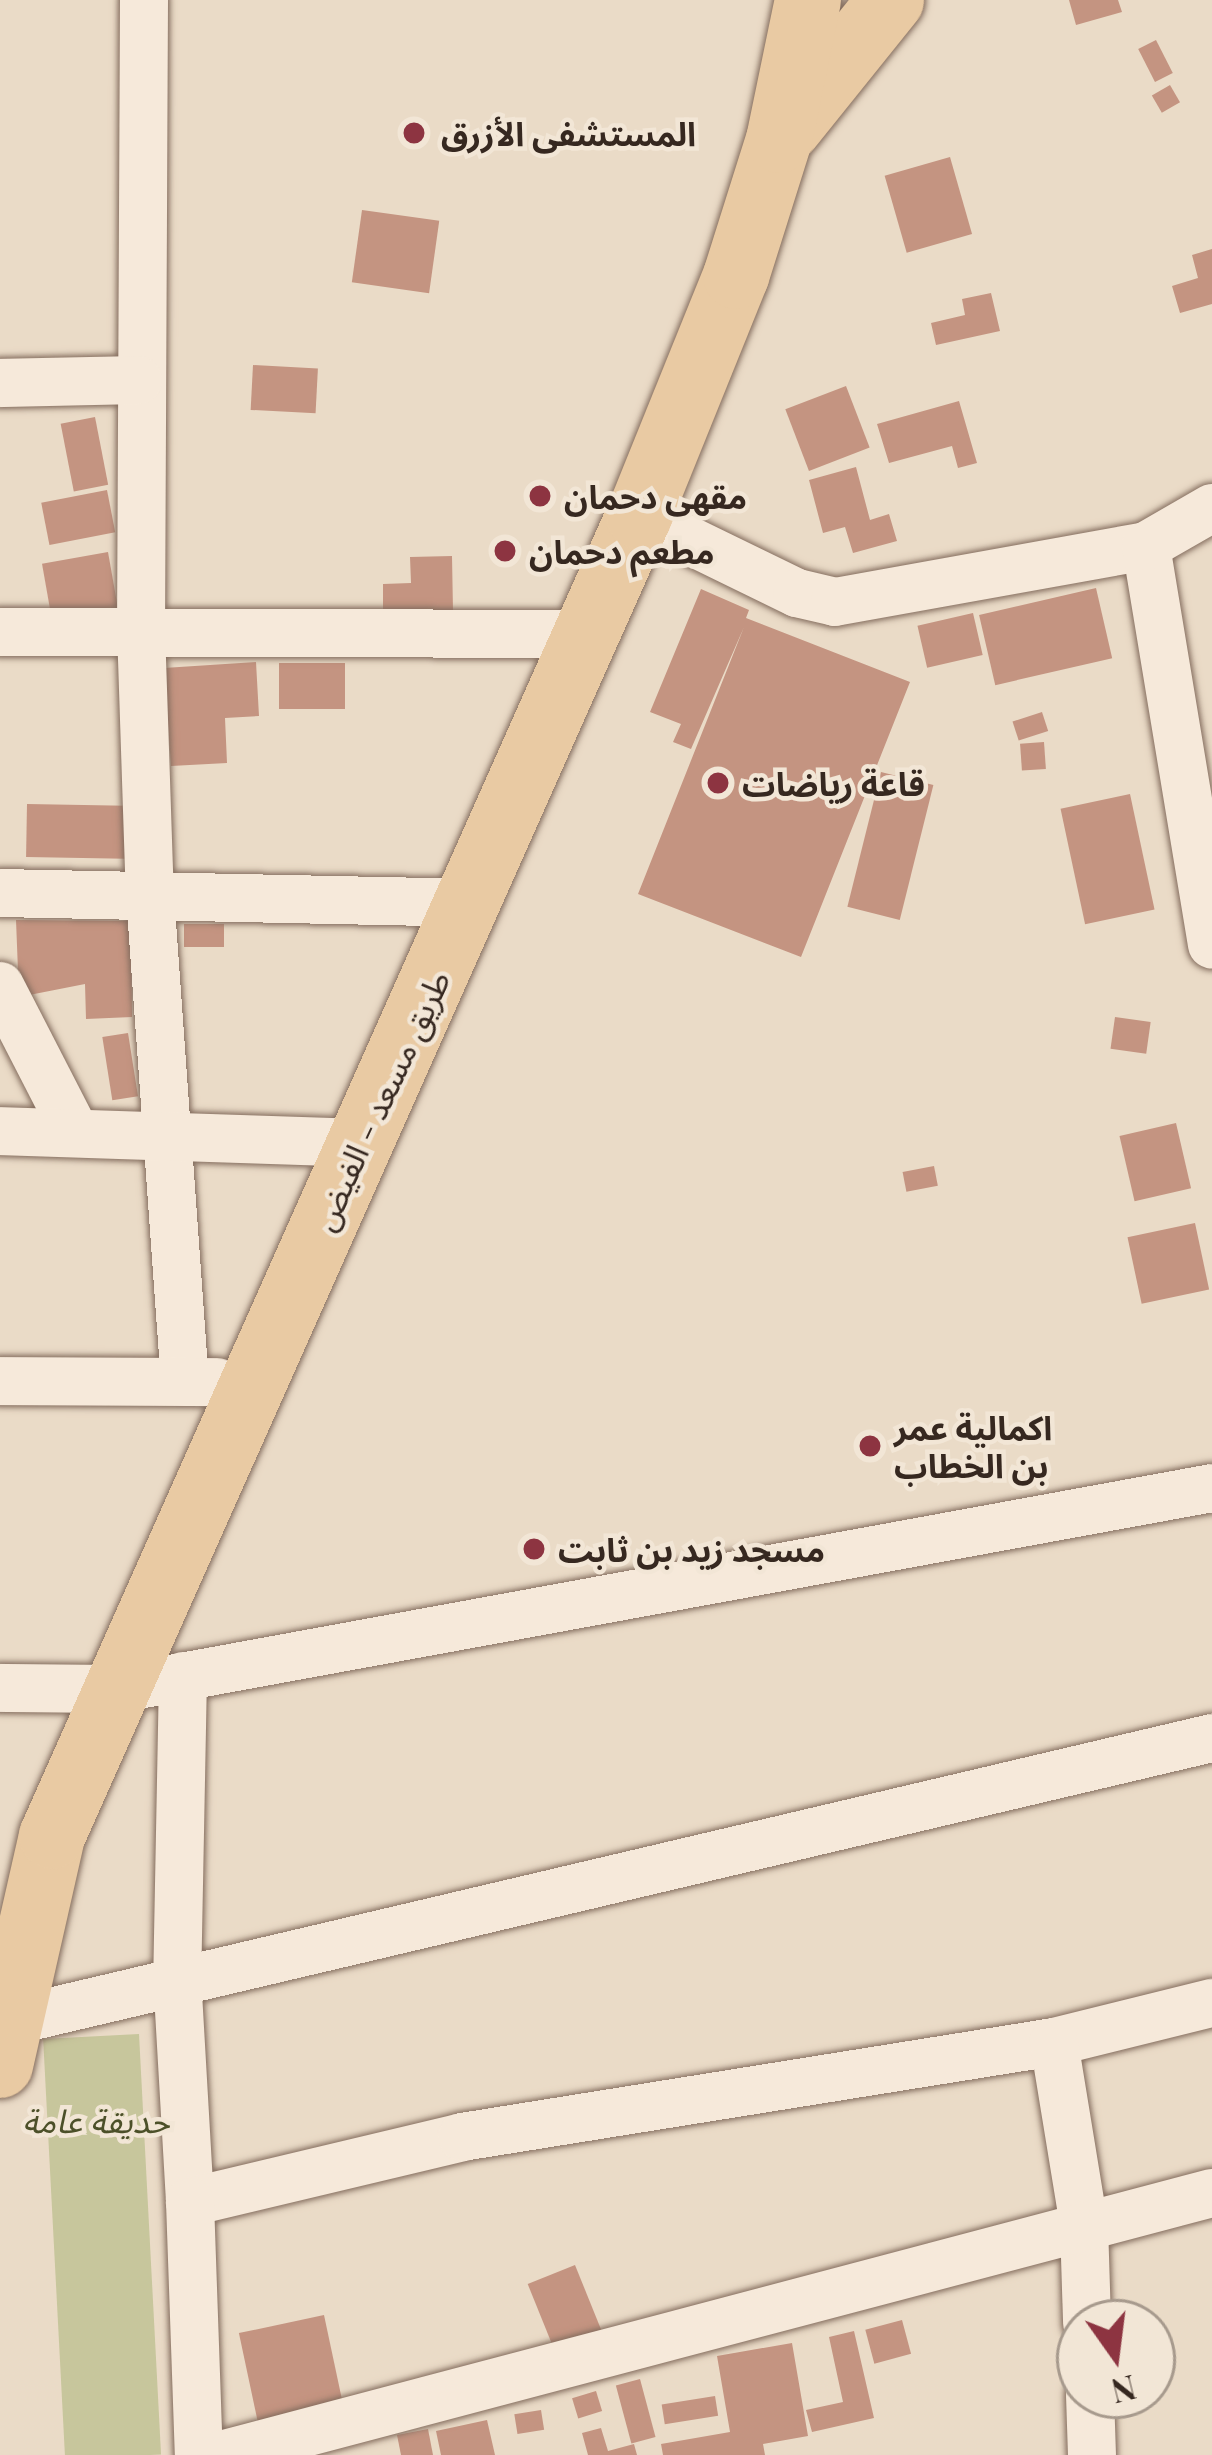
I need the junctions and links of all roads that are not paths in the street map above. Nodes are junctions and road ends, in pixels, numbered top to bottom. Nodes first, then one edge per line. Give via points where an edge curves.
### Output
1 (144, 0) edge
2 (808, 0) edge
3 (891, 0) edge
4 (779, 140) junction
5 (138, 380) junction
6 (0, 383) edge
7 (1212, 508) edge
8 (639, 516) junction
9 (1146, 546) junction
10 (140, 629) junction
11 (0, 632) edge
12 (585, 634) junction
13 (1201, 811) edge
14 (0, 893) edge
15 (150, 896) junction
16 (470, 903) junction
17 (1212, 945) edge
18 (0, 986) edge
19 (0, 1131) edge
20 (75, 1132) junction
21 (170, 1132) junction
22 (361, 1143) junction
23 (0, 1381) edge
24 (250, 1381) junction
25 (184, 1382) junction
26 (1212, 1488) edge
27 (183, 1676) junction
28 (0, 1688) edge
29 (116, 1689) junction
30 (1212, 1738) edge
31 (177, 1976) junction
32 (1212, 2003) edge
33 (1054, 2042) junction
34 (6, 2043) edge
35 (1212, 2193) edge
36 (190, 2202) junction
37 (1084, 2225) junction
38 (1086, 2299) edge
39 (1091, 2419) edge
40 (199, 2455) edge
41 (221, 2455) edge
42 (1092, 2455) edge

1 - 5 street
2 - 4 main road, طريق مسعد - الفيض
3 - 4 main road
4 - 8 main road, طريق مسعد - الفيض via 736,277
5 - 6 street
5 - 10 street
7 - 9 street
8 - 9 street via 797,593 836,602 903,596
8 - 12 main road, طريق مسعد - الفيض
9 - 13 street
10 - 11 street
10 - 12 street
10 - 15 street
12 - 16 main road, طريق مسعد - الفيض
13 - 17 street
14 - 15 street
15 - 16 street
15 - 21 street
16 - 22 main road, طريق مسعد - الفيض
18 - 20 street
19 - 20 street
20 - 21 street
21 - 22 street
21 - 25 street
22 - 24 main road, طريق مسعد - الفيض
23 - 25 street
24 - 25 street
24 - 29 main road, طريق مسعد - الفيض
26 - 27 street
27 - 29 street
27 - 31 street
28 - 29 street
29 - 34 main road, طريق مسعد - الفيض via 52,1836
30 - 31 street
31 - 34 street
31 - 36 street
32 - 33 street
33 - 36 street via 462,2137
33 - 37 street
35 - 37 street
36 - 40 street
37 - 38 street
37 - 41 street
39 - 42 street

